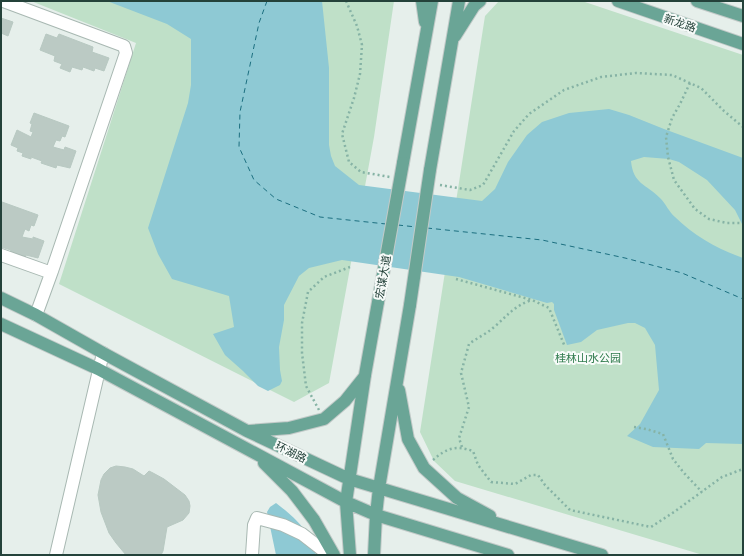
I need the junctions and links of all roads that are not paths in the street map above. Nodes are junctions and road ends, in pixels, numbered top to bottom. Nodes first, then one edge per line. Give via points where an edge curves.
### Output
1 (3, 1) edge
2 (422, 1) edge
3 (432, 1) edge
4 (459, 1) edge
5 (480, 1) edge
6 (618, 1) edge
7 (698, 1) edge
8 (743, 16) edge
9 (427, 32) junction
10 (452, 40) junction
11 (743, 44) edge
12 (1, 255) edge
13 (52, 271) junction
14 (1, 298) edge
15 (36, 315) junction
16 (1, 324) edge
17 (103, 353) junction
18 (98, 370) junction
19 (365, 375) junction
20 (397, 381) junction
21 (247, 431) junction
22 (253, 452) junction
23 (349, 479) junction
24 (379, 488) junction
25 (346, 502) junction
26 (376, 515) junction
27 (510, 527) junction
28 (56, 555) edge
29 (252, 555) edge
30 (329, 555) edge
31 (334, 555) edge
32 (350, 555) edge
33 (374, 555) edge
34 (508, 555) edge
35 (602, 555) edge

1 - 13 street via 124,46 126,53
2 - 9 main road
3 - 9 main road, 宏谋大道
4 - 10 main road
5 - 10 main road
6 - 11 main road, 新龙路
7 - 8 main road
9 - 19 main road, 宏谋大道, bridge
10 - 20 main road, bridge
12 - 13 street
13 - 15 street
14 - 15 main road, 环湖路
15 - 17 main road, 环湖路
16 - 18 main road, 环湖路
17 - 18 street
17 - 21 main road, 环湖路
18 - 22 main road, 环湖路
18 - 28 street
19 - 21 main road via 345,400 324,419 289,428
19 - 23 main road, 宏谋大道
20 - 24 main road
20 - 27 main road via 408,439 424,468 457,498
21 - 23 main road, 环湖路
22 - 25 main road, 环湖路
22 - 31 main road via 292,490 314,520
23 - 24 main road, 环湖路
23 - 25 main road, 宏谋大道
24 - 26 main road
24 - 27 main road, 环湖路
25 - 26 main road, 环湖路
25 - 32 main road, 宏谋大道
26 - 33 main road
26 - 34 main road, 环湖路
27 - 35 main road, 环湖路
29 - 30 street via 254,525 257,518 283,525 302,534

